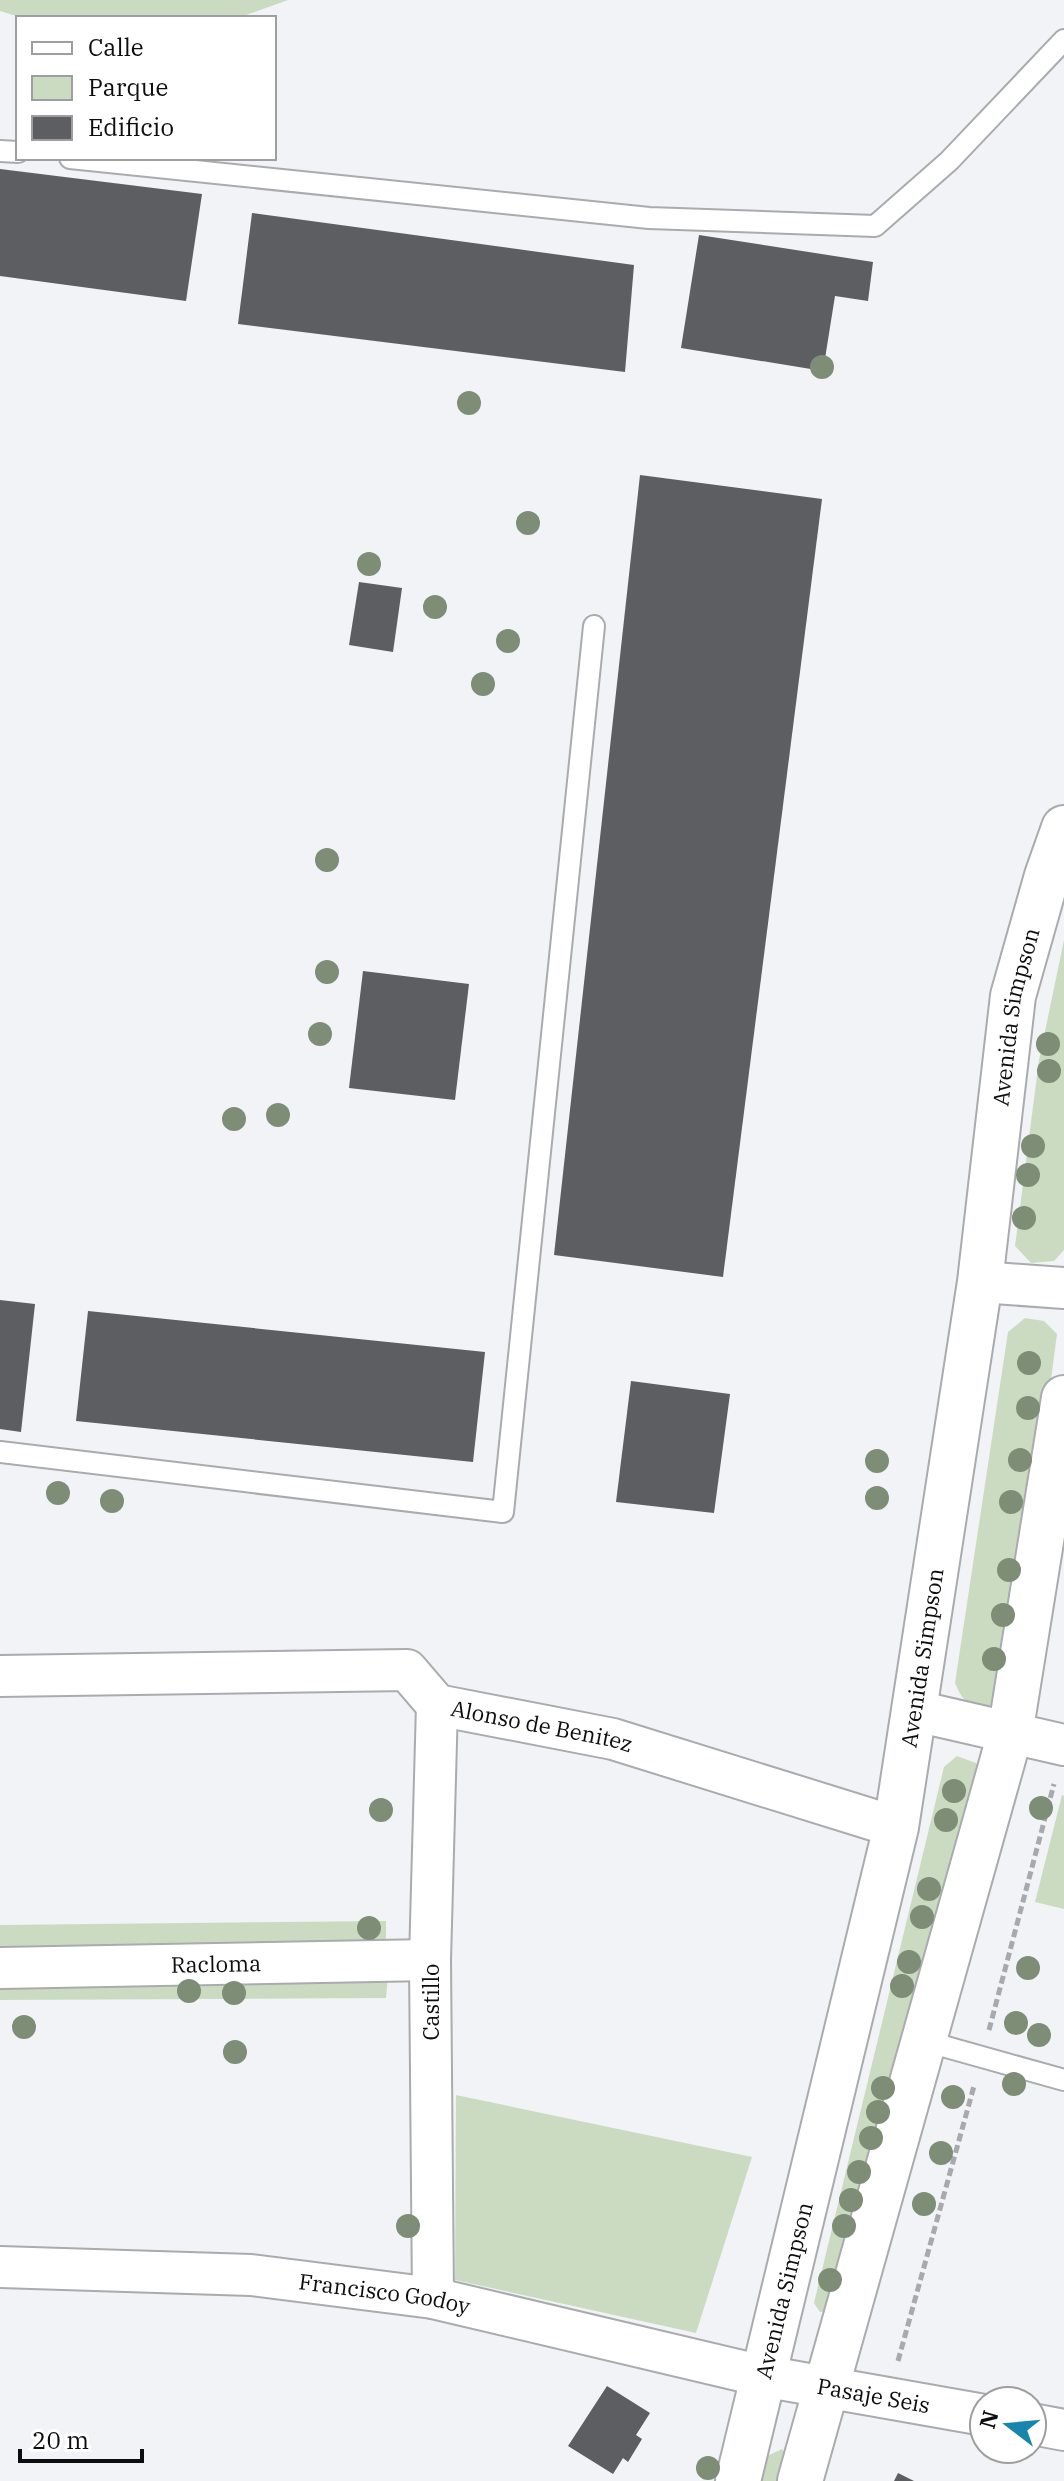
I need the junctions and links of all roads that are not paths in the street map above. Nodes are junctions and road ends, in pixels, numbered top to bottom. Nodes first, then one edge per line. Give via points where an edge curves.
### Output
1 (1064, 40) edge
2 (89, 160) edge
3 (594, 626) dead end
4 (1064, 828) edge
5 (980, 1282) junction
6 (1064, 1288) edge
7 (1064, 1398) edge
8 (0, 1452) edge
9 (0, 1676) edge
10 (437, 1705) junction
11 (916, 1711) junction
12 (1010, 1734) junction
13 (1064, 1745) edge
14 (896, 1827) junction
15 (430, 1960) junction
16 (0, 1968) edge
17 (925, 2041) junction
18 (1064, 2080) edge
19 (0, 2267) edge
20 (433, 2298) junction
21 (763, 2376) junction
22 (826, 2389) junction
23 (968, 2412) edge
24 (738, 2481) edge
25 (800, 2481) edge

1 - 2 lane via 949,161 875,226 649,218
3 - 8 lane via 503,1512
4 - 5 main road, Avenida Simpson via 1013,996
5 - 6 street
5 - 11 main road, Avenida Simpson
7 - 12 main road
9 - 10 street, Alonso de Benitez via 407,1670
10 - 14 street, Alonso de Benitez via 613,1739
10 - 15 street, Castillo
11 - 12 street
11 - 14 main road, Avenida Simpson
12 - 13 street
12 - 17 main road
14 - 21 main road, Avenida Simpson
15 - 16 street, Racloma
15 - 20 street, Castillo
17 - 18 lane
17 - 22 main road
19 - 20 street, Francisco Godoy via 251,2275
20 - 21 street, Francisco Godoy
21 - 22 street, Pasaje Seis
21 - 24 main road, Avenida Simpson
22 - 23 street, Pasaje Seis
22 - 25 main road

